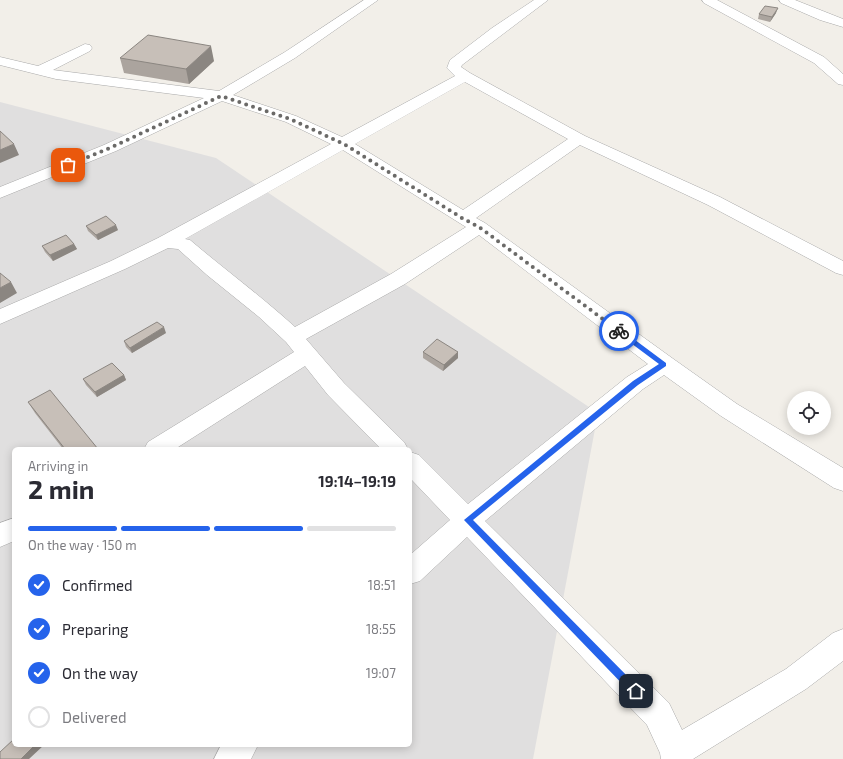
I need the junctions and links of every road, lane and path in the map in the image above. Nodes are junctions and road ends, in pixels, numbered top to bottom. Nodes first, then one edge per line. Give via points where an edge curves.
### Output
1 (372, 0) edge
2 (542, 0) edge
3 (708, 0) edge
4 (785, 0) edge
5 (843, 23) edge
6 (85, 48) dead end
7 (0, 61) edge
8 (40, 71) junction
9 (465, 76) junction
10 (843, 81) edge
11 (221, 96) junction
12 (580, 139) junction
13 (344, 144) junction
14 (0, 193) edge
15 (471, 223) junction
16 (165, 242) junction
17 (843, 269) edge
18 (0, 317) edge
19 (293, 337) junction
20 (307, 354) junction
21 (664, 364) junction
22 (159, 447) edge
23 (394, 447) edge
24 (412, 464) edge
25 (843, 481) edge
26 (468, 520) junction
27 (12, 530) edge
28 (0, 535) edge
29 (412, 570) edge
30 (843, 643) edge
31 (240, 747) edge
32 (676, 755) edge
33 (230, 759) edge

1 - 11 street via 290,55
2 - 9 street via 455,63 454,68
3 - 10 street via 819,60
4 - 5 street
6 - 8 street
7 - 8 street
8 - 11 street
9 - 12 street
9 - 13 street
11 - 13 street via 290,119
11 - 14 street via 110,148
12 - 15 street
12 - 17 street via 714,201
13 - 15 street
13 - 16 street
15 - 19 street via 398,279
15 - 21 street
16 - 18 street
16 - 19 street via 183,244
19 - 20 street
20 - 22 street
20 - 23 street via 336,389
21 - 25 street via 729,410
21 - 26 street via 635,383
24 - 26 street
26 - 29 street
26 - 32 street via 658,714
27 - 28 street
30 - 32 street via 796,679
31 - 33 street

